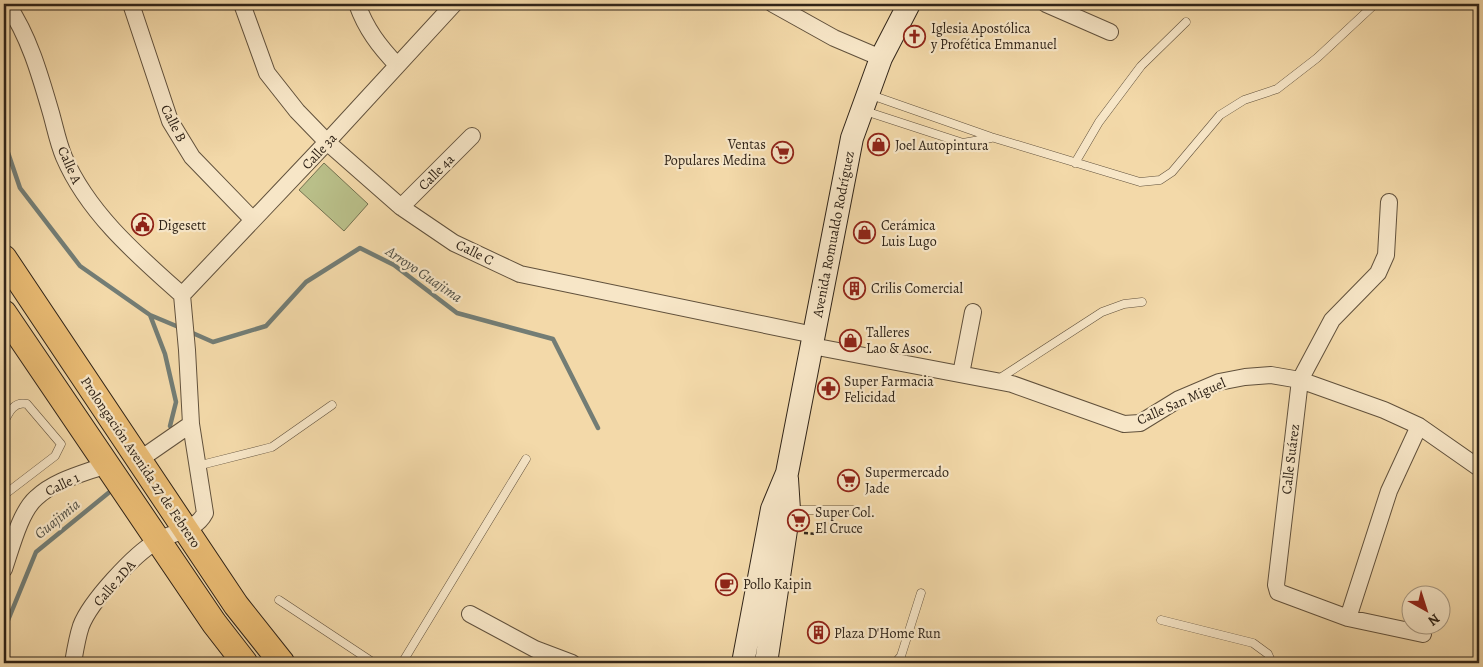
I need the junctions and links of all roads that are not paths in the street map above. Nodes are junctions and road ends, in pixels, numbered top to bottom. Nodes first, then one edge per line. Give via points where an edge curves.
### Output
1 (7, 4) edge
2 (131, 4) edge
3 (242, 4) edge
4 (357, 4) edge
5 (454, 4) edge
6 (773, 4) edge
7 (909, 4) edge
8 (1046, 4) edge
9 (1375, 4) edge
10 (1186, 22) dead end
11 (1110, 32) dead end
12 (881, 58) junction
13 (397, 65) junction
14 (864, 101) junction
15 (472, 136) dead end
16 (991, 137) junction
17 (327, 142) junction
18 (1075, 163) junction
19 (1389, 202) dead end
20 (401, 207) junction
21 (253, 220) junction
22 (4, 258) edge
23 (1142, 302) dead end
24 (183, 303) junction
25 (4, 312) edge
26 (973, 312) dead end
27 (813, 341) junction
28 (961, 374) junction
29 (1300, 380) junction
30 (996, 381) junction
31 (332, 405) dead end
32 (4, 422) edge
33 (191, 424) junction
34 (1419, 426) junction
35 (526, 459) dead end
36 (139, 460) junction
37 (106, 465) junction
38 (197, 466) junction
39 (1479, 468) edge
40 (787, 473) junction
41 (4, 495) edge
42 (789, 510) junction
43 (854, 510) dead end
44 (186, 530) junction
45 (158, 540) junction
46 (4, 568) edge
47 (921, 593) dead end
48 (279, 600) dead end
49 (470, 614) dead end
50 (1348, 618) junction
51 (1161, 620) dead end
52 (1400, 629) edge
53 (72, 663) edge
54 (245, 663) edge
55 (282, 663) edge
56 (374, 663) edge
57 (402, 663) edge
58 (572, 663) edge
59 (743, 663) edge
60 (766, 663) edge
61 (895, 663) edge
62 (1272, 663) edge

1 - 24 street, Calle A via 20,22 42,81 63,155 75,181 98,213
2 - 21 street, Calle B via 170,121 192,157
3 - 17 street, Calle C via 267,73
4 - 13 street via 378,46
5 - 13 street, Calle 3a
6 - 12 street via 834,38
7 - 12 main road, Avenida Romualdo Rodríguez
8 - 11 street
9 - 18 lane via 1317,58 1277,88 1244,100 1220,115 1172,172 1160,180 1140,182
10 - 18 lane via 1141,66 1099,122
12 - 14 main road, Avenida Romualdo Rodríguez
13 - 17 street, Calle 3a
14 - 16 lane
14 - 16 lane via 963,143
14 - 27 main road, Avenida Romualdo Rodríguez via 845,164
15 - 20 street, Calle 4a
16 - 18 lane
17 - 20 street, Calle C
17 - 21 street, Calle 3a
19 - 29 street, Calle Suárez via 1386,255 1378,273 1332,320
20 - 27 street, Calle C via 454,243 520,274
21 - 24 street, Calle 3a
22 - 36 main road, Prolongación Avenida 27 de Febrero
23 - 30 lane via 1102,312
24 - 33 street
25 - 37 main road
26 - 28 street
27 - 28 street, Calle San Miguel
27 - 40 main road, Avenida Romualdo Rodríguez
28 - 30 street, Calle San Miguel
29 - 30 street, Calle San Miguel via 1271,375 1219,382 1179,399 1146,420 1124,424
29 - 34 street, Calle San Miguel
29 - 50 street, Calle Suárez via 1276,585 1278,592
31 - 38 lane via 272,447
32 - 41 lane via 14,406 26,404 61,444 55,456
33 - 36 street
33 - 38 street
34 - 39 street, Calle San Miguel
34 - 50 street via 1389,491
35 - 57 lane
36 - 44 main road, Prolongación Avenida 27 de Febrero
37 - 45 main road
37 - 46 street, Calle 1 via 62,481 35,499 25,513
38 - 44 street via 205,513
40 - 42 main road, Avenida Romualdo Rodríguez
40 - 59 main road, Avenida Romualdo Rodríguez via 772,509
42 - 43 lane
42 - 60 main road, Avenida Romualdo Rodríguez
44 - 45 street, Calle 2DA
44 - 55 main road, Prolongación Avenida 27 de Febrero via 236,605
45 - 53 street, Calle 2DA via 141,552 97,598 81,625
45 - 54 main road
47 - 61 lane via 901,656
48 - 56 lane
49 - 58 street via 535,649
50 - 52 street, Calle Suárez
51 - 62 lane via 1253,643 1268,654

